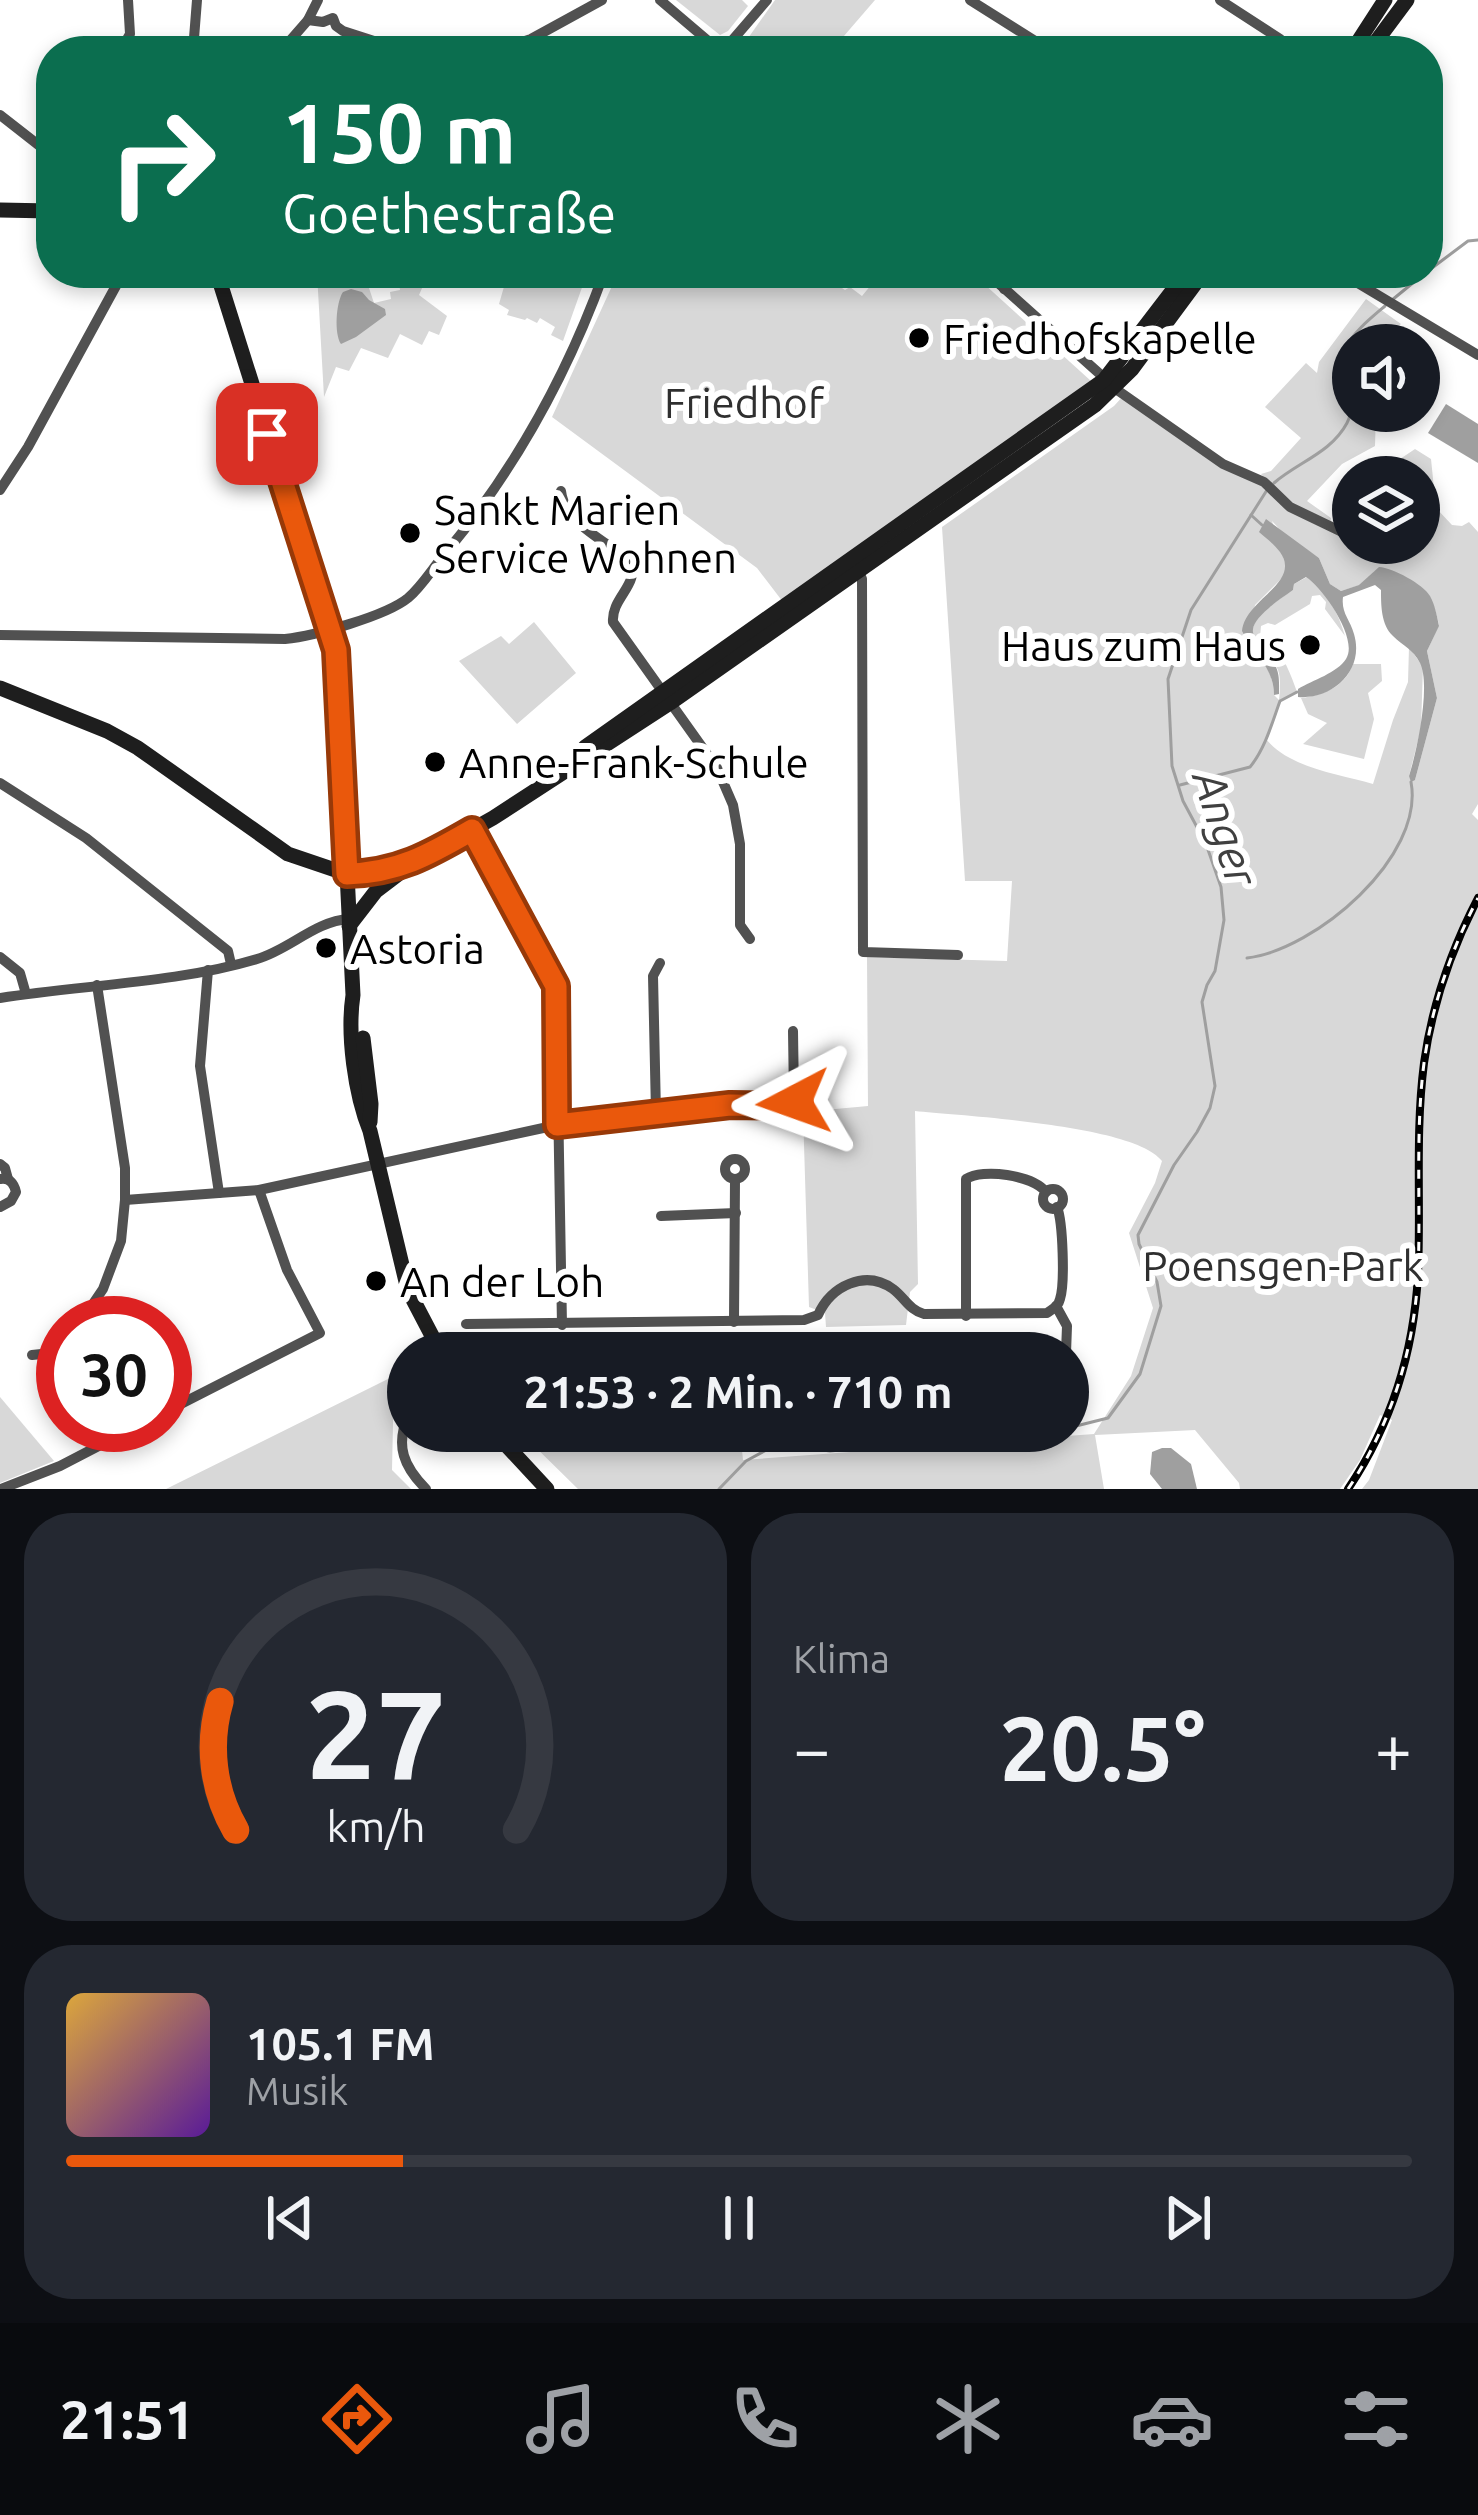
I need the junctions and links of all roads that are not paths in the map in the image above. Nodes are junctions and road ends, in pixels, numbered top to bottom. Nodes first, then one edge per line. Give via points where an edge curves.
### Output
1 (128, 0) edge
2 (197, 0) edge
3 (318, 0) edge
4 (602, 0) edge
5 (660, 0) edge
6 (767, 0) edge
7 (970, 0) edge
8 (1220, 0) edge
9 (1385, 0) edge
10 (1407, 0) edge
11 (308, 20) junction
12 (129, 36) edge
13 (194, 36) edge
14 (294, 36) edge
15 (358, 36) edge
16 (536, 36) edge
17 (703, 36) edge
18 (735, 36) edge
19 (1027, 36) edge
20 (1275, 36) edge
21 (1362, 36) edge
22 (1380, 36) edge
23 (0, 115) edge
24 (36, 142) edge
25 (0, 210) edge
26 (36, 211) edge
27 (115, 288) edge
28 (223, 288) edge
29 (598, 288) edge
30 (1176, 288) edge
31 (1193, 288) edge
32 (1365, 288) edge
33 (1004, 289) edge
34 (1478, 355) edge
35 (1109, 384) junction
36 (0, 490) edge
37 (561, 491) dead end
38 (457, 526) dead end
39 (1332, 527) edge
40 (456, 540) junction
41 (856, 565) junction
42 (330, 629) junction
43 (0, 635) edge
44 (0, 688) edge
45 (666, 698) junction
46 (0, 783) edge
47 (472, 830) junction
48 (412, 862) junction
49 (347, 874) junction
50 (349, 922) junction
51 (750, 939) dead end
52 (958, 955) dead end
53 (0, 956) edge
54 (660, 963) dead end
55 (231, 964) junction
56 (208, 970) junction
57 (97, 985) junction
58 (26, 994) junction
59 (0, 998) edge
60 (793, 1031) dead end
61 (656, 1113) junction
62 (557, 1125) junction
63 (0, 1164) edge
64 (378, 1164) junction
65 (4, 1179) edge
66 (735, 1180) dead end
67 (259, 1190) junction
68 (219, 1193) junction
69 (125, 1200) junction
70 (1, 1205) edge
71 (736, 1214) junction
72 (661, 1216) dead end
73 (98, 1296) edge
74 (1056, 1306) junction
75 (966, 1316) junction
76 (734, 1322) junction
77 (466, 1324) dead end
78 (562, 1324) junction
79 (430, 1332) edge
80 (1067, 1332) edge
81 (32, 1355) dead end
82 (36, 1355) edge
83 (192, 1398) edge
84 (87, 1452) edge
85 (402, 1452) edge
86 (513, 1452) edge
87 (1, 1489) edge
88 (426, 1489) edge
89 (547, 1489) edge

1 - 12 street
2 - 13 street
3 - 11 street
4 - 16 street
5 - 17 street
6 - 18 street
7 - 19 street
8 - 20 street
9 - 21 main road
10 - 22 main road
11 - 14 street
11 - 15 street via 333,18
23 - 24 street
25 - 26 main road
27 - 36 street
28 - 42 main road
29 - 40 street via 539,417
30 - 35 main road
31 - 35 main road
32 - 34 street
33 - 35 street
35 - 39 street
35 - 41 main road via 1094,405
37 - 45 street via 569,515 634,568 613,622
38 - 40 street
40 - 42 street via 403,602
41 - 45 main road
41 - 52 street via 862,952
42 - 43 street via 285,639
42 - 49 main road
44 - 49 main road via 107,731 288,854
45 - 47 main road
45 - 51 street via 717,768 733,806 740,925
46 - 55 street via 104,852 228,951
47 - 48 main road
47 - 62 street via 556,986
48 - 49 main road
48 - 50 main road
49 - 50 main road
50 - 55 street via 333,920 260,959
50 - 64 main road
53 - 58 street via 20,973
54 - 61 street via 652,976
55 - 56 street
56 - 57 street
56 - 68 street via 200,1066
57 - 58 street
57 - 69 street
58 - 59 street
60 - 61 street via 791,1106
61 - 62 street
62 - 64 street
62 - 78 street
63 - 65 street
64 - 67 street
64 - 79 main road via 408,1290
65 - 70 street via 16,1192
66 - 71 street
67 - 68 street
67 - 83 street via 320,1333
68 - 69 street
69 - 73 street via 122,1241
71 - 72 street
71 - 76 street
74 - 75 street
74 - 75 street via 1062,1195 1033,1179 977,1173 966,1179
74 - 80 street
75 - 76 street via 914,1311 886,1284 865,1279 833,1292 812,1318
76 - 78 street
77 - 78 street
81 - 82 street
84 - 87 street
85 - 88 street
86 - 89 main road

